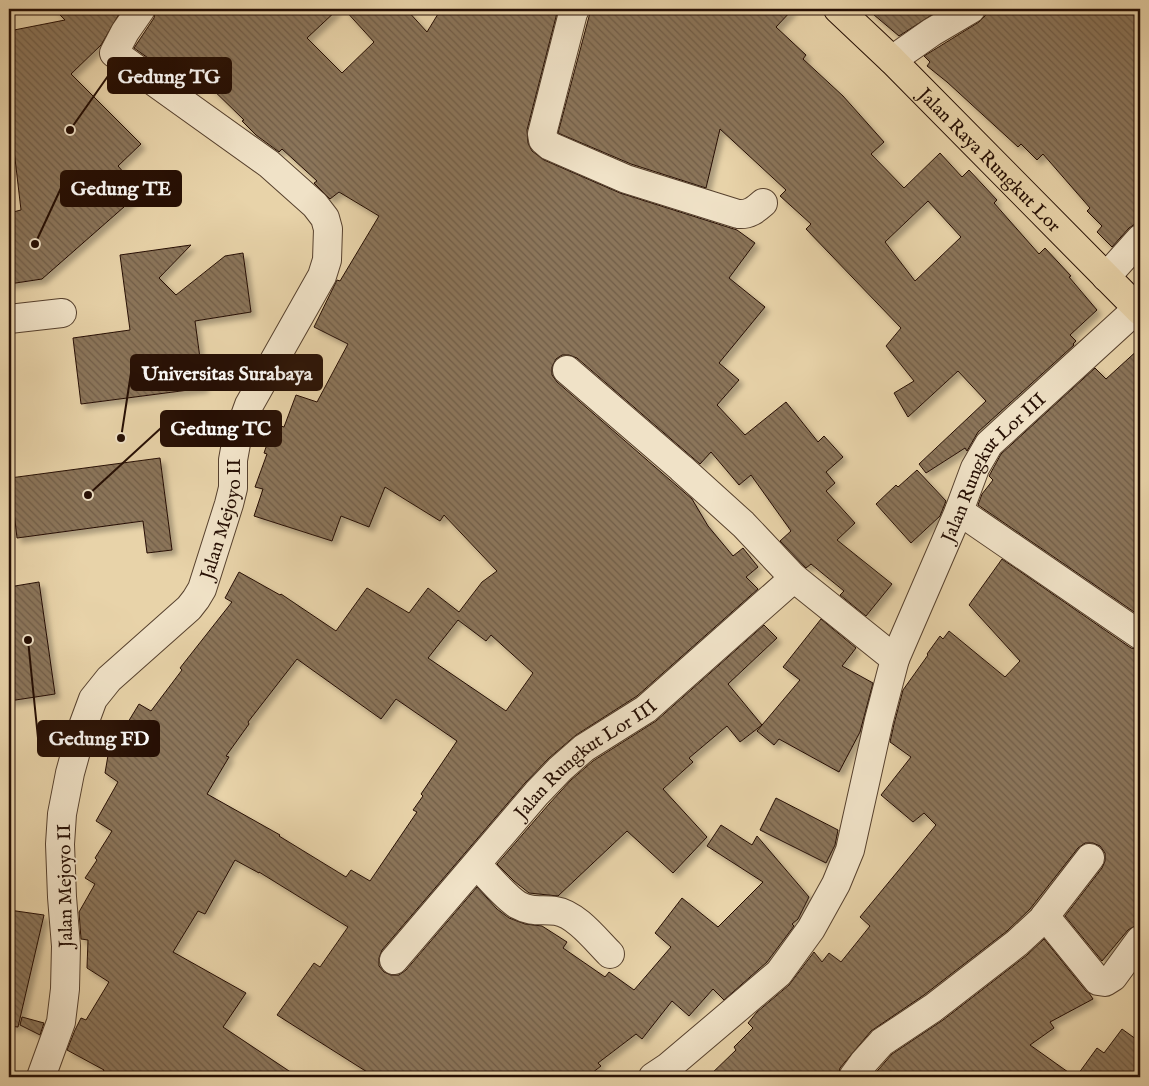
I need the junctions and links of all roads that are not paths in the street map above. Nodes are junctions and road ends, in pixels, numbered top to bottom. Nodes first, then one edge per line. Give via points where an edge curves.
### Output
1 (141, 9) edge
2 (576, 9) edge
3 (838, 9) edge
4 (971, 9) edge
5 (892, 60) junction
6 (763, 203) dead end
7 (1140, 239) edge
8 (1106, 277) junction
9 (1139, 310) edge
10 (62, 313) dead end
11 (9, 319) edge
12 (567, 370) dead end
13 (959, 511) junction
14 (794, 578) junction
15 (1140, 635) edge
16 (895, 660) junction
17 (1090, 858) dead end
18 (476, 865) junction
19 (1045, 916) junction
20 (1140, 940) edge
21 (610, 954) dead end
22 (394, 960) dead end
23 (41, 1077) edge
24 (653, 1077) edge
25 (853, 1077) edge

1 - 23 street, Jalan Mejoyo II via 114,53 269,164 315,205 325,218 328,229 327,260 322,276 246,413 233,460 233,488 202,589 189,608 109,679 93,699 83,726 62,814 60,844 65,989 61,1022
2 - 6 street via 572,13 543,140 626,179 738,214 745,215
3 - 5 main road, Jalan Raya Rungkut Lor
4 - 5 street
5 - 8 main road, Jalan Raya Rungkut Lor
7 - 8 street
8 - 9 main road, Jalan Raya Rungkut Lor
9 - 13 street, Jalan Rungkut Lor III via 989,444
10 - 11 street
12 - 14 street via 743,524
13 - 15 street
13 - 16 street, Jalan Rungkut Lor III
14 - 16 street
14 - 18 street, Jalan Rungkut Lor III via 646,709 584,748 560,769
16 - 24 street, Jalan Rungkut Lor III via 850,850 811,929 779,972
17 - 19 street
18 - 21 street via 516,904 528,910 567,914
18 - 22 street, Jalan Rungkut Lor III
19 - 20 street via 1098,981 1105,982 1112,977
19 - 25 street via 1017,943 941,1002 882,1042

